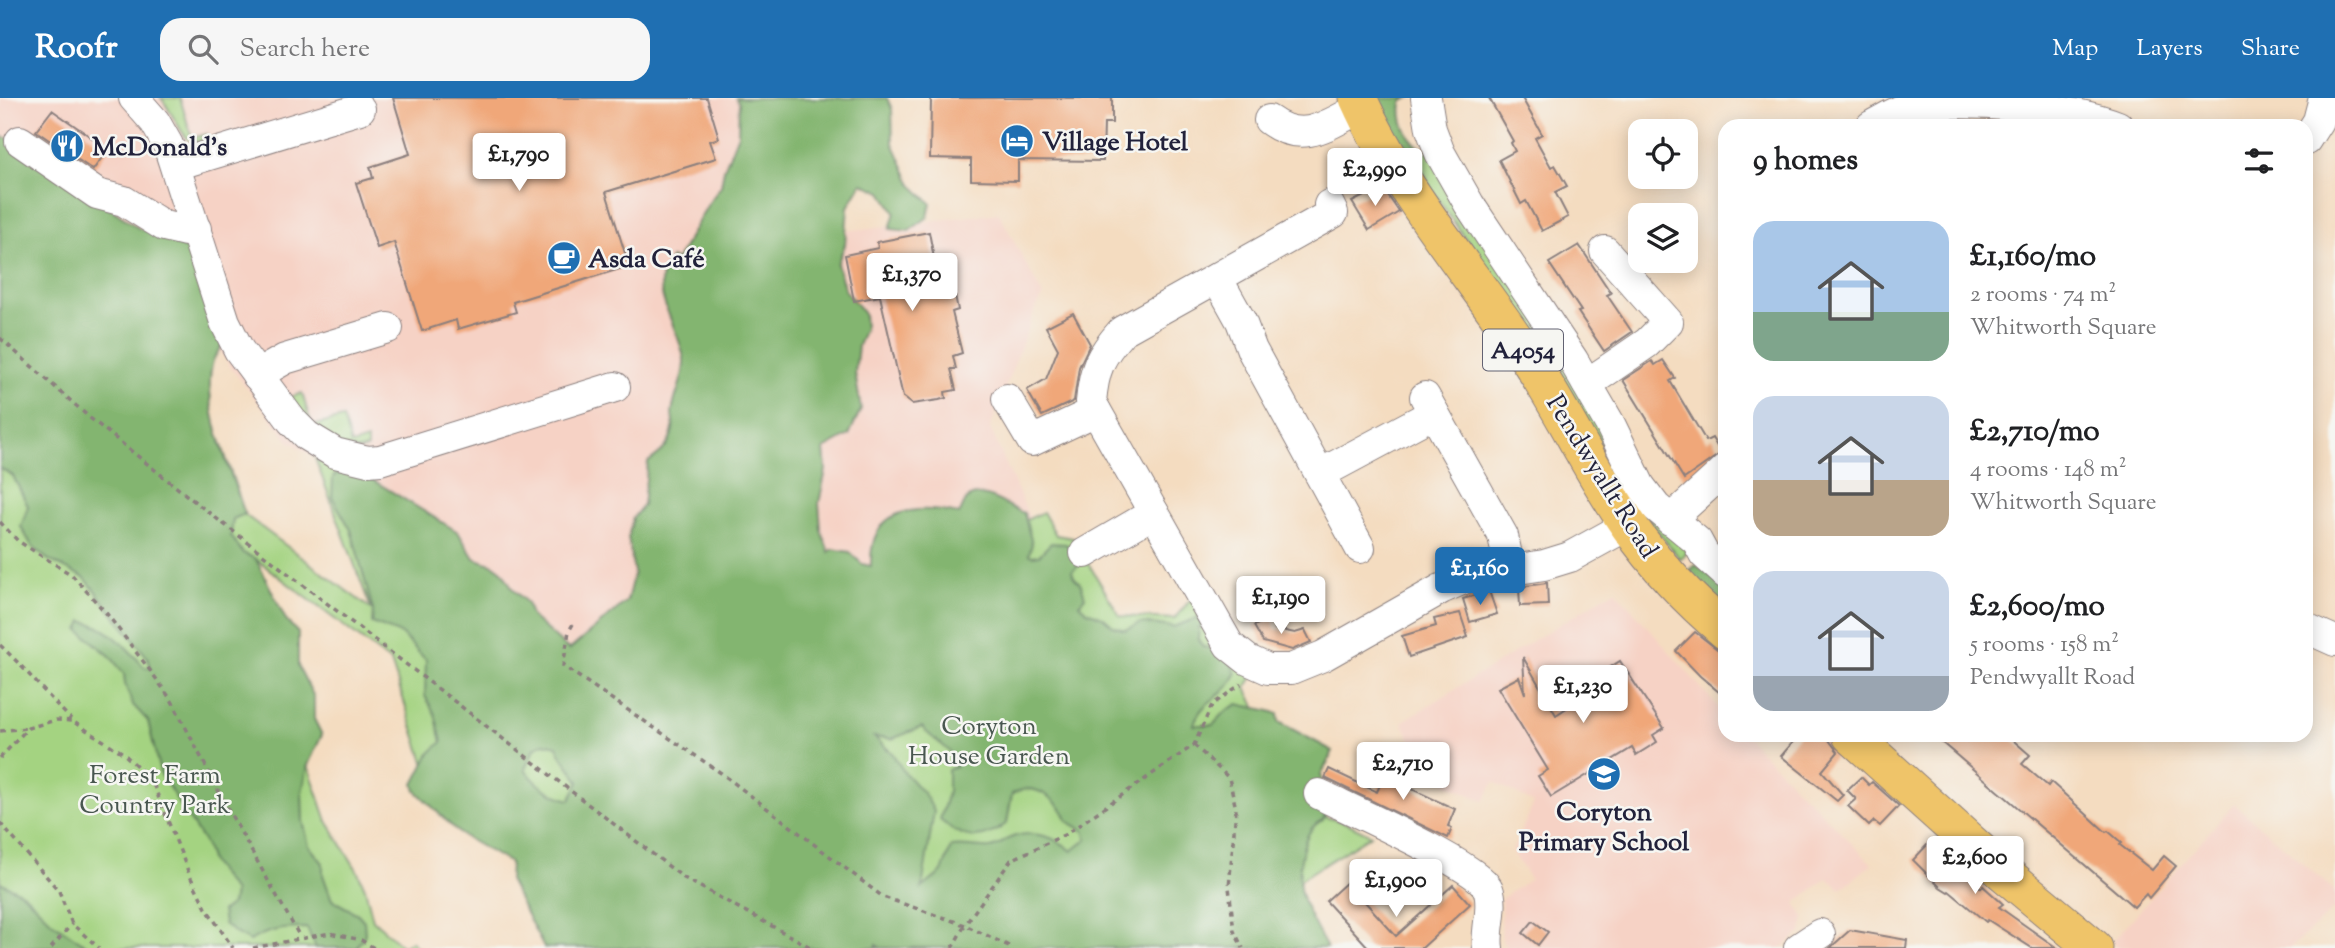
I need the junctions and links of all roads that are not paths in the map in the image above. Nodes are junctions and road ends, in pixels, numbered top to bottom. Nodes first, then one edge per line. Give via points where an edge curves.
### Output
1 (134, 98) edge
2 (1426, 98) edge
3 (2324, 98) edge
4 (1360, 102) edge
5 (360, 109) dead end
6 (1885, 119) edge
7 (2097, 119) edge
8 (1269, 120) dead end
9 (2313, 129) edge
10 (20, 141) dead end
11 (176, 165) junction
12 (1329, 205) dead end
13 (196, 229) junction
14 (1605, 251) dead end
15 (1217, 278) junction
16 (388, 328) dead end
17 (257, 375) junction
18 (1587, 384) junction
19 (615, 387) dead end
20 (1007, 399) dead end
21 (1096, 411) junction
22 (1320, 474) junction
23 (1718, 476) edge
24 (1154, 513) junction
25 (1670, 520) junction
26 (1628, 525) junction
27 (1360, 548) dead end
28 (1085, 553) dead end
29 (1703, 554) junction
30 (1718, 568) edge
31 (1510, 570) junction
32 (1673, 581) junction
33 (1718, 623) edge
34 (2313, 631) edge
35 (2335, 641) edge
36 (1859, 742) edge
37 (1319, 794) dead end
38 (1488, 948) edge
39 (2094, 948) edge

1 - 11 street via 163,134
2 - 18 street via 1431,129 1469,204
3 - 9 street
4 - 8 street via 1306,133 1280,128
4 - 26 main road, Pendwyallt Road / A4054 via 1412,192 1541,377
5 - 11 street
6 - 7 street via 1910,107 1955,102 2054,109
10 - 13 street via 97,194 124,201 164,226
11 - 13 street
12 - 15 street via 1333,213
13 - 17 street via 225,322
14 - 18 street via 1668,321 1647,343
15 - 21 street via 1122,331 1102,354 1093,382 1091,402
15 - 22 street
16 - 17 street via 285,359
17 - 19 street via 307,436 335,453 368,461
18 - 25 street via 1640,486
20 - 21 street via 1032,441
21 - 24 street
22 - 27 street
22 - 31 street via 1430,405 1503,536
23 - 25 street
24 - 28 street
24 - 31 street via 1229,645 1268,669 1291,669 1323,656 1468,577
25 - 29 street via 1697,541
26 - 31 street via 1570,557
26 - 32 main road, Pendwyallt Road / A4054
29 - 30 street
29 - 32 street
32 - 33 main road, Pendwyallt Road / A4054
34 - 35 street
36 - 39 main road
37 - 38 street via 1448,858 1483,883 1490,908

